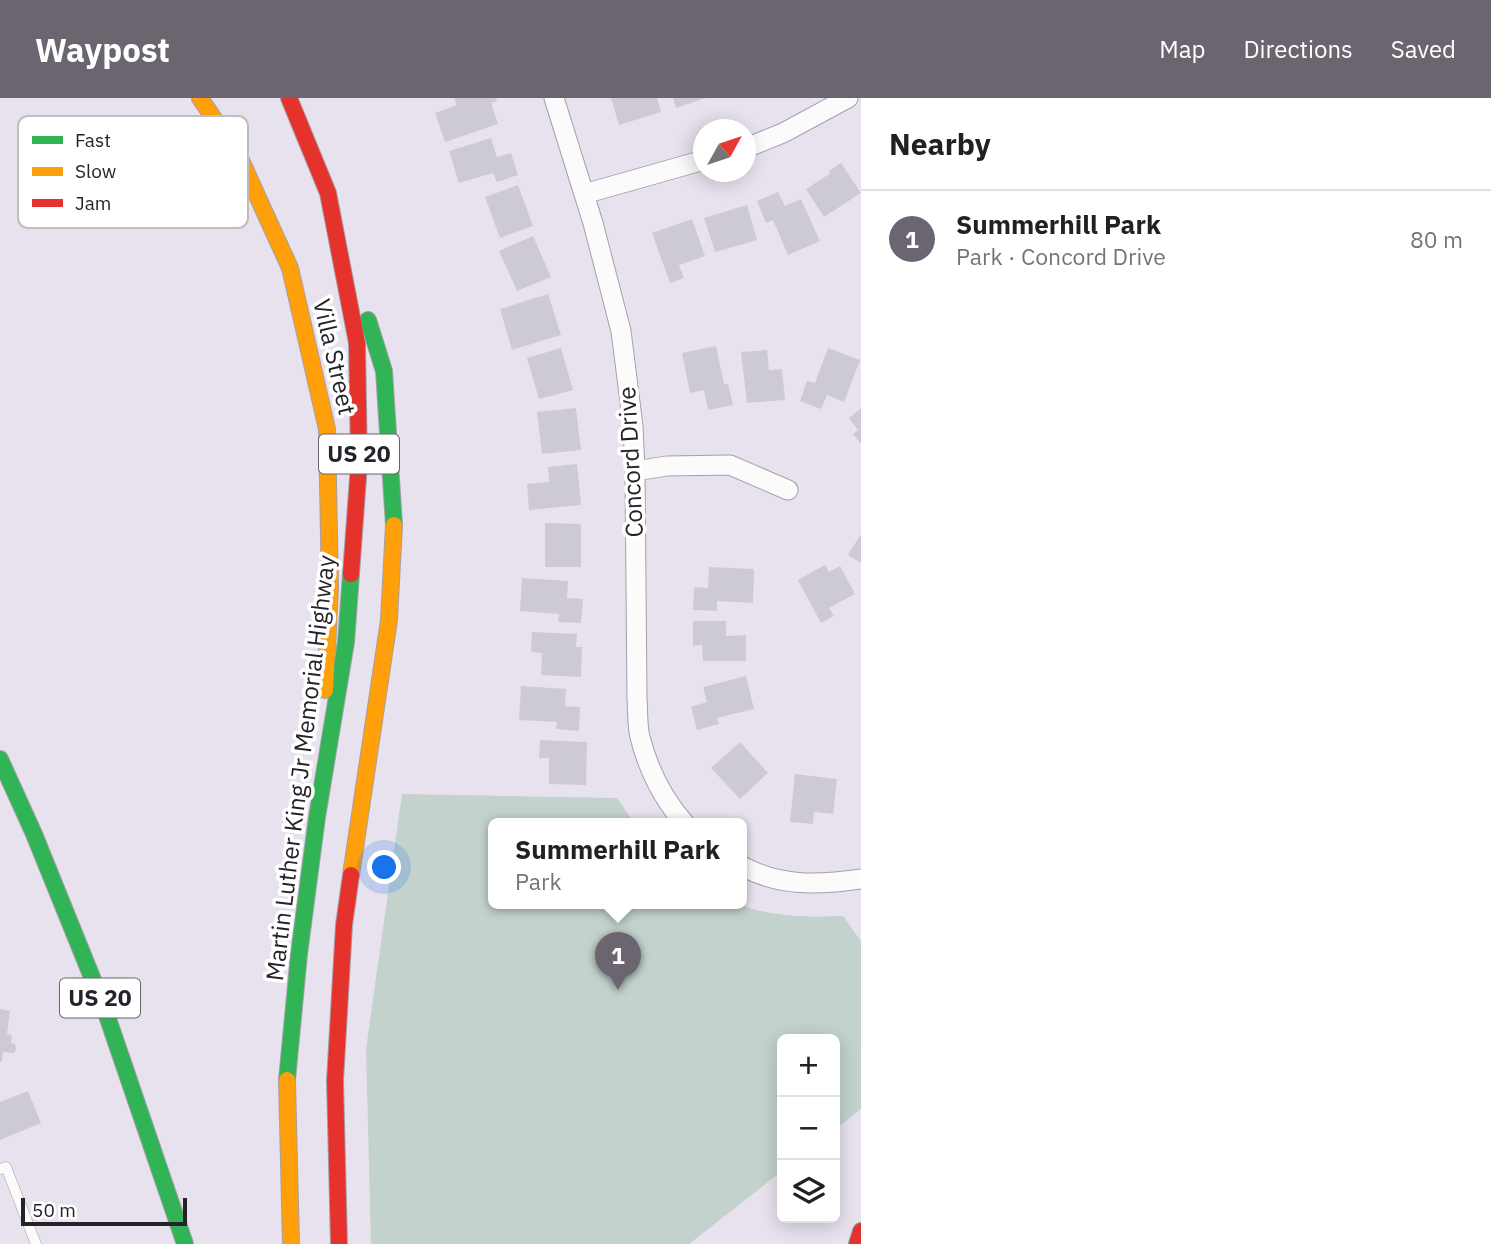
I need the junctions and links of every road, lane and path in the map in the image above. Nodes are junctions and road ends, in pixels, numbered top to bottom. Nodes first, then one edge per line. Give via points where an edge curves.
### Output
1 (200, 98) edge
2 (289, 98) edge
3 (554, 98) edge
4 (848, 98) edge
5 (212, 116) edge
6 (756, 144) edge
7 (693, 163) edge
8 (248, 176) edge
9 (328, 193) junction
10 (584, 194) junction
11 (635, 471) junction
12 (788, 490) dead end
13 (0, 759) edge
14 (317, 817) junction
15 (680, 818) edge
16 (747, 869) edge
17 (861, 879) edge
18 (0, 1169) edge
19 (861, 1231) edge
20 (36, 1244) edge
21 (185, 1244) edge
22 (291, 1244) edge
23 (339, 1244) edge
24 (857, 1244) edge

1 - 5 main road, Villa Street
2 - 9 main road, Martin Luther King Jr Memorial Highway / US 20
3 - 10 street, Concord Drive
4 - 6 street
7 - 10 street
8 - 14 main road, Villa Street via 290,268 327,429 330,588
9 - 14 main road, Martin Luther King Jr Memorial Highway / US 20 via 357,344 359,464 346,642
9 - 23 main road via 384,371 395,513 389,620 344,925 335,1081
10 - 11 street, Concord Drive via 621,331
11 - 12 street via 730,465
11 - 15 street, Concord Drive via 640,736 668,805
13 - 21 main road, US 20 via 104,1007
14 - 22 main road, Martin Luther King Jr Memorial Highway / US 20 via 286,1091
16 - 17 street via 790,883
18 - 20 lane via 6,1167
19 - 24 main road

